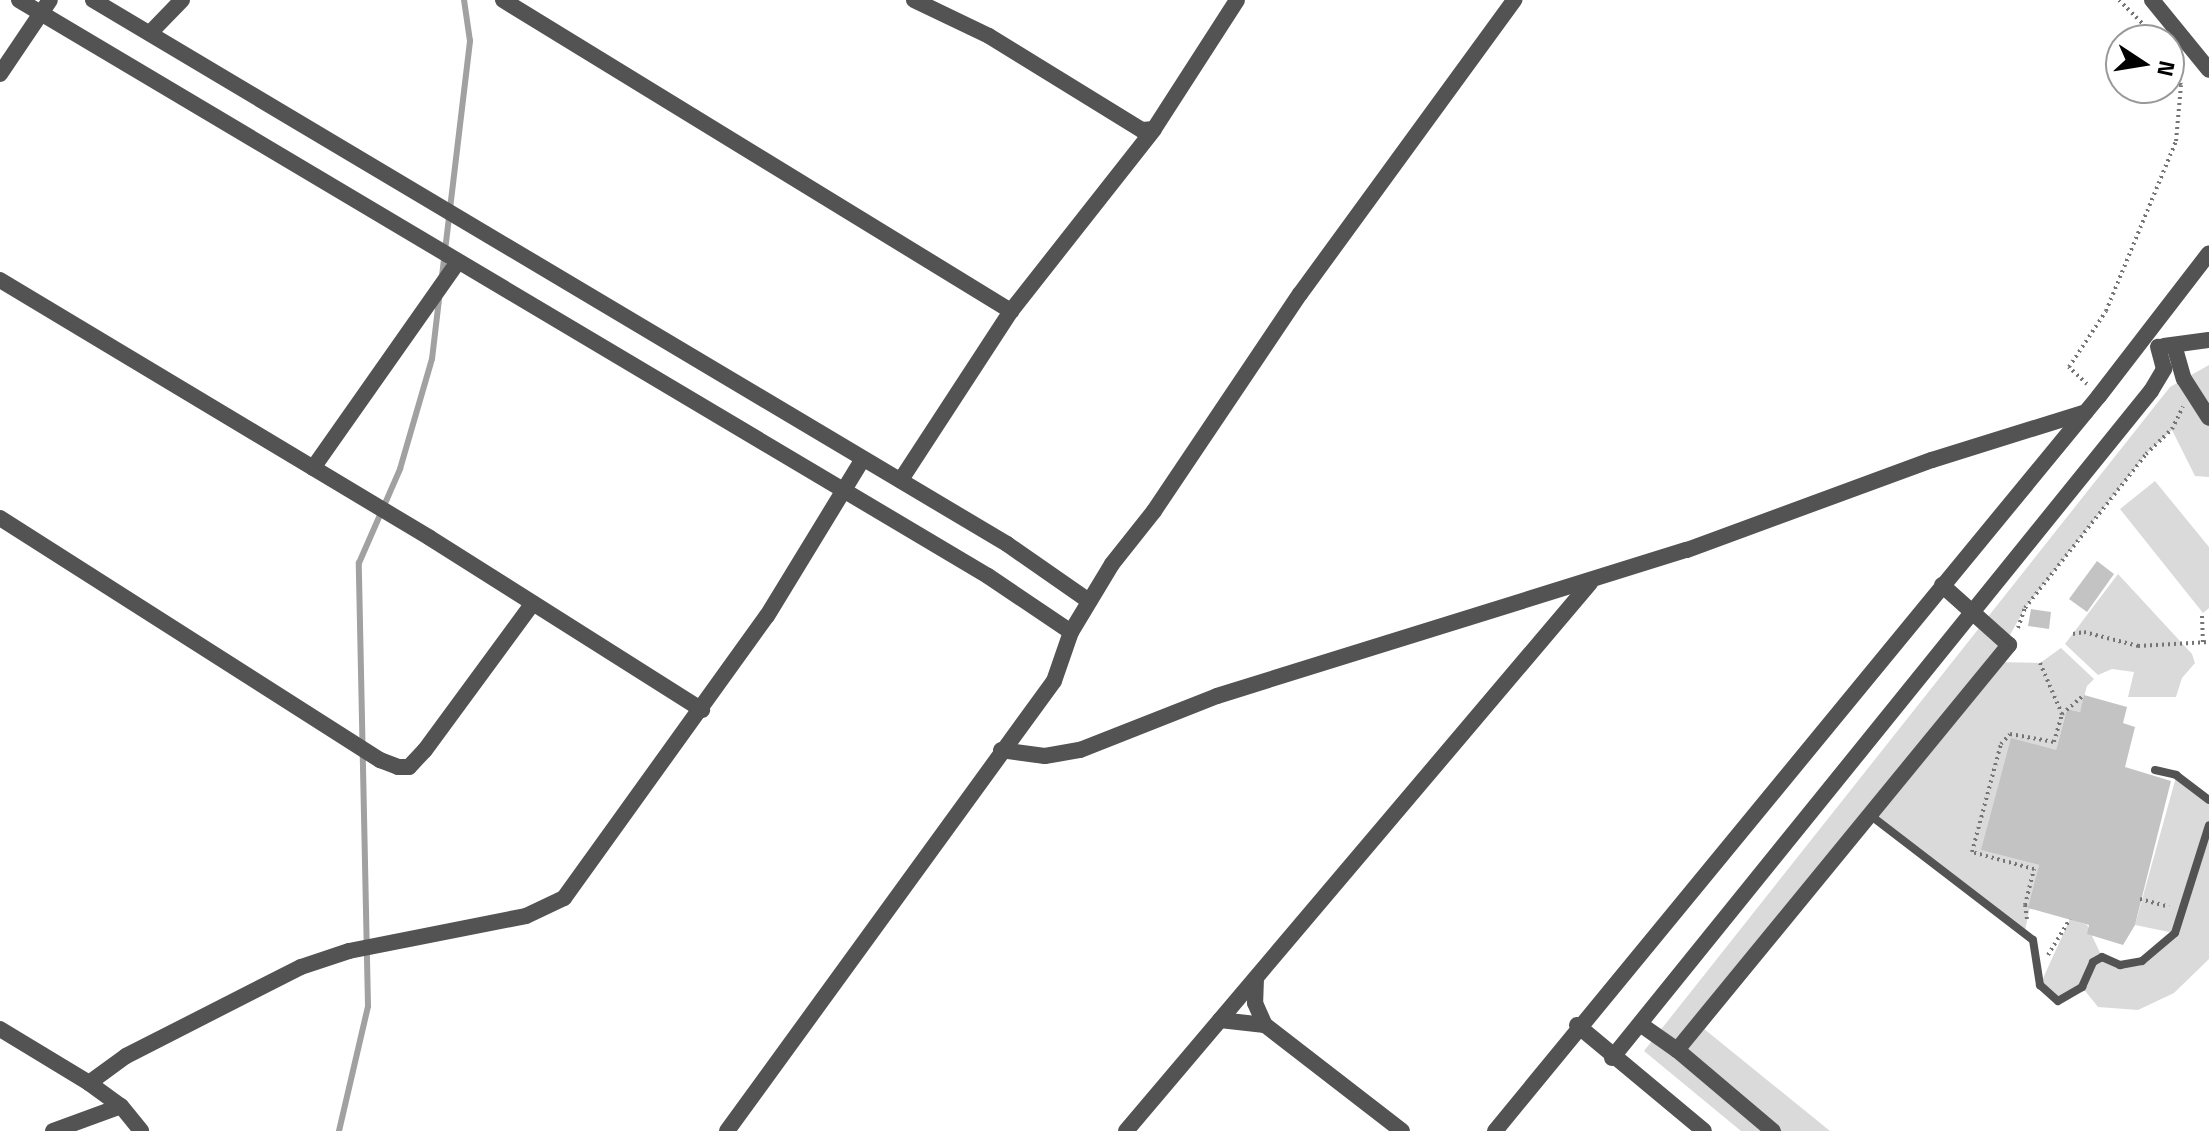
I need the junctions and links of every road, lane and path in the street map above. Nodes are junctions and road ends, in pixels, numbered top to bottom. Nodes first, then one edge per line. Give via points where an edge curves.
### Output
1 (19, 0) edge
2 (93, 0) edge
3 (182, 0) edge
4 (503, 0) edge
5 (914, 0) edge
6 (1237, 0) edge
7 (1514, 0) edge
8 (2119, 0) edge
9 (2152, 0) edge
10 (45, 7) edge
11 (2143, 24) edge
12 (150, 33) junction
13 (2209, 70) edge
14 (0, 74) edge
15 (2179, 104) edge
16 (1154, 129) junction
17 (2209, 253) edge
18 (458, 262) junction
19 (0, 280) edge
20 (1011, 311) junction
21 (2209, 340) edge
22 (2166, 346) junction
23 (2134, 350) junction
24 (2099, 396) junction
25 (2196, 400) junction
26 (2086, 412) junction
27 (2209, 418) edge
28 (863, 459) junction
29 (313, 468) junction
30 (901, 480) junction
31 (844, 492) junction
32 (0, 518) edge
33 (1591, 581) junction
34 (1942, 585) junction
35 (1089, 601) junction
36 (533, 603) junction
37 (1971, 613) junction
38 (2202, 616) dead end
39 (1071, 632) junction
40 (2073, 634) dead end
41 (2206, 643) edge
42 (2009, 645) junction
43 (2040, 663) dead end
44 (2084, 695) dead end
45 (702, 710) junction
46 (2062, 714) junction
47 (1001, 750) junction
48 (2155, 770) dead end
49 (2209, 800) edge
50 (1870, 815) junction
51 (2209, 825) edge
52 (2140, 899) dead end
53 (2185, 913) junction
54 (2070, 919) dead end
55 (2033, 940) junction
56 (1256, 978) junction
57 (1220, 1020) junction
58 (1640, 1024) junction
59 (1265, 1025) junction
60 (1577, 1025) junction
61 (0, 1029) edge
62 (1677, 1050) junction
63 (1612, 1058) junction
64 (89, 1083) junction
65 (121, 1106) junction
66 (53, 1131) edge
67 (141, 1131) edge
68 (727, 1131) edge
69 (1126, 1131) edge
70 (1402, 1131) edge
71 (1495, 1131) edge
72 (1704, 1131) edge
73 (1773, 1131) edge

1 - 10 street
2 - 12 street
3 - 12 street
4 - 20 street
5 - 16 street via 989,36 1142,130
6 - 16 street
7 - 35 street via 1300,294
8 - 11 path
9 - 13 street
10 - 14 street
10 - 18 street
12 - 28 street
15 - 24 path via 2176,141 2106,311 2069,367
16 - 20 street
17 - 23 street
18 - 29 street
18 - 31 street
19 - 29 street
20 - 30 street
21 - 22 street
22 - 23 street
22 - 25 street
22 - 37 street via 2164,369 2151,391
23 - 24 street
24 - 26 street
25 - 27 street
25 - 42 path via 2184,405 2172,429 2146,454 2025,608
26 - 33 street via 1932,460
26 - 34 street
28 - 30 street
28 - 31 street
29 - 36 street
30 - 35 street
31 - 39 street via 988,576
31 - 45 street
32 - 36 street via 398,767 409,767 425,750
33 - 47 street via 1362,647 1080,750 1045,756
33 - 56 street
34 - 37 street
34 - 60 street
35 - 39 street
36 - 45 street
37 - 42 street
37 - 58 street
38 - 41 path
39 - 47 street via 1054,681
40 - 41 path via 2084,632 2126,644
42 - 50 street
43 - 46 path
44 - 46 path
45 - 64 street via 564,898 486,926 349,951 301,967 126,1056
46 - 55 path via 2054,742 2010,734 2001,744 1972,852 2034,869 2025,905
47 - 68 street
48 - 49 lane via 2176,775
50 - 55 lane
50 - 62 street
51 - 53 lane
52 - 53 path
53 - 55 lane via 2157,952 2120,965 2102,957 2093,962 2082,987 2058,1001 2040,985
54 - 55 path via 2043,961
56 - 57 street
56 - 59 street via 1255,1003
57 - 59 street
57 - 69 street
58 - 62 street
58 - 63 street
59 - 70 street
60 - 63 street
60 - 71 street
61 - 64 street
62 - 73 street
63 - 72 street
64 - 65 street
65 - 66 street
65 - 67 street

